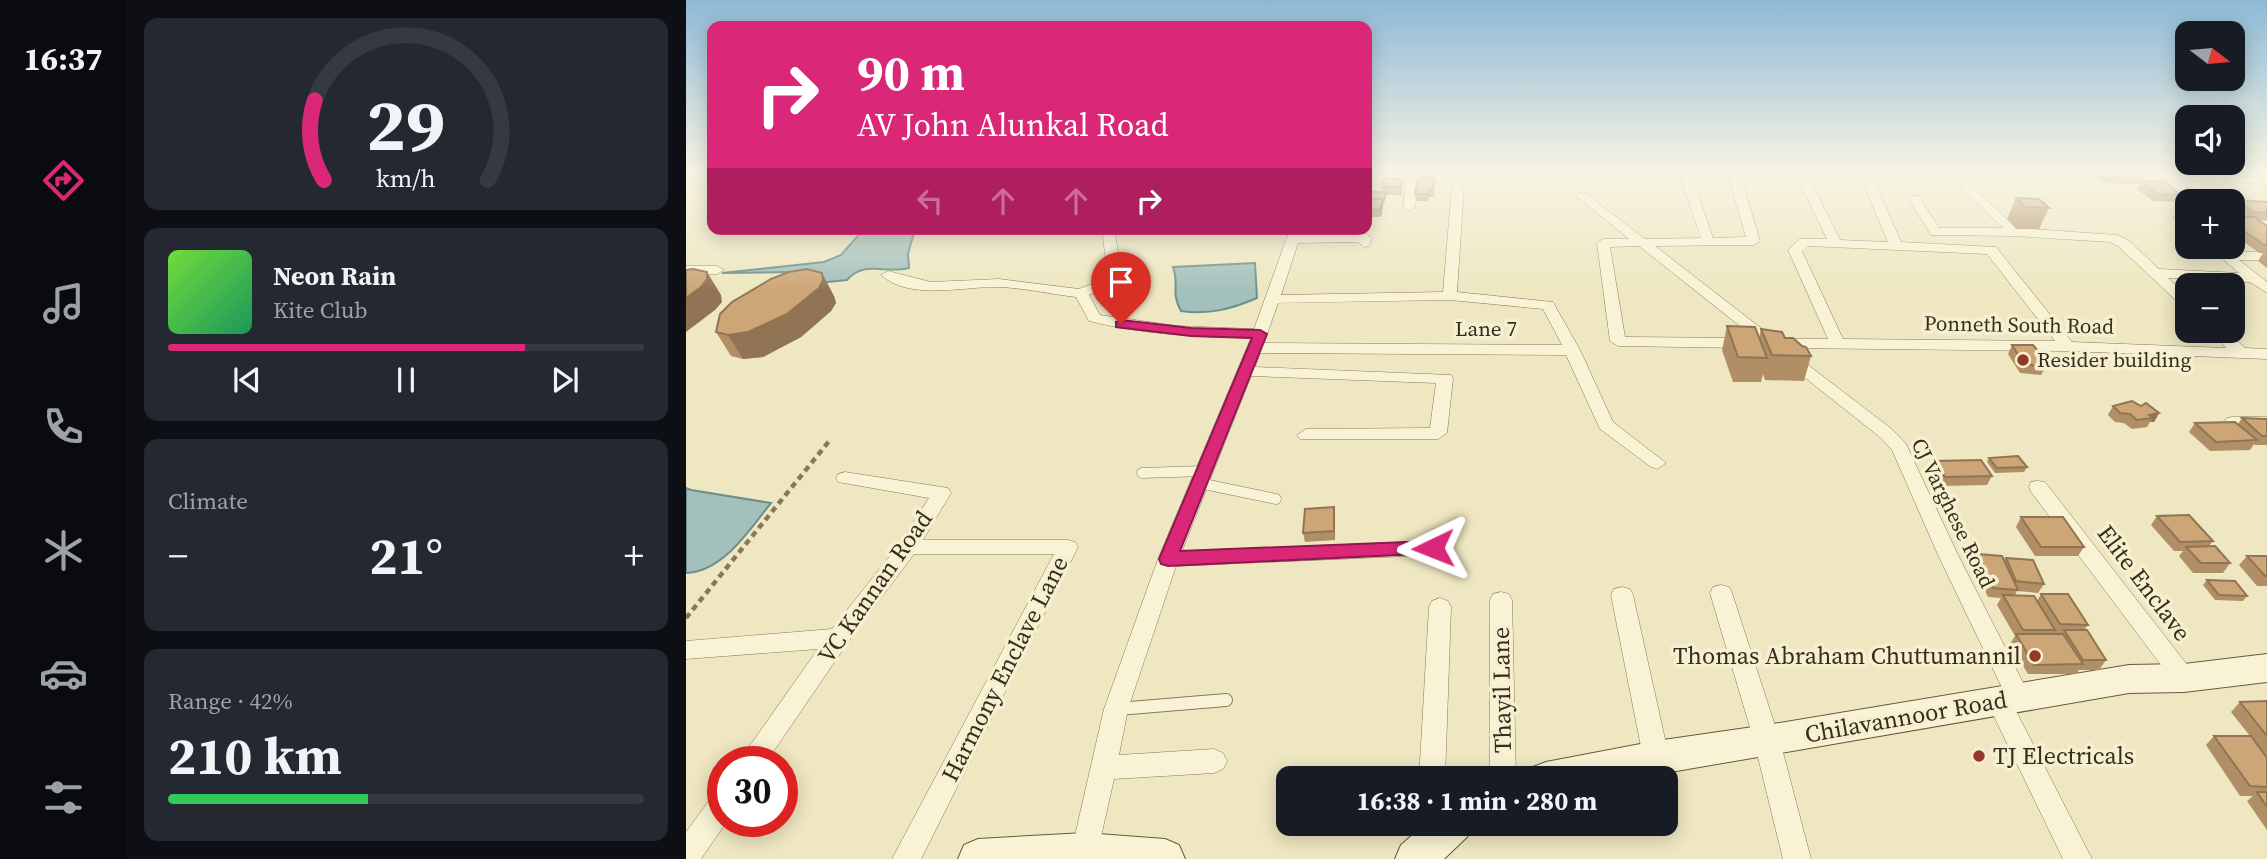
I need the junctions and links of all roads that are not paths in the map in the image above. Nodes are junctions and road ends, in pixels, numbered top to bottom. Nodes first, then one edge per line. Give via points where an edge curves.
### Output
1 (1456, 211) edge
2 (1602, 211) edge
3 (1698, 211) edge
4 (1745, 211) edge
5 (1819, 211) edge
6 (1881, 211) edge
7 (1922, 211) edge
8 (1991, 211) edge
9 (2245, 222) edge
10 (2267, 223) edge
11 (2014, 232) junction
12 (1109, 235) edge
13 (1295, 235) edge
14 (1319, 235) edge
15 (1708, 241) junction
16 (1364, 243) dead end
17 (1643, 243) junction
18 (1835, 243) junction
19 (1896, 246) junction
20 (2245, 254) edge
21 (2267, 256) edge
22 (2230, 259) edge
23 (686, 270) edge
24 (716, 270) dead end
25 (2155, 273) junction
26 (888, 275) dead end
27 (2253, 278) junction
28 (2267, 289) edge
29 (2175, 292) edge
30 (1080, 293) junction
31 (1450, 296) junction
32 (1476, 296) dead end
33 (1273, 299) junction
34 (1257, 341) junction
35 (1770, 343) junction
36 (2230, 343) edge
37 (1838, 344) junction
38 (2067, 346) junction
39 (1572, 350) junction
40 (2240, 352) junction
41 (2267, 354) edge
42 (1244, 371) junction
43 (2233, 422) edge
44 (2267, 422) edge
45 (1306, 435) dead end
46 (1657, 463) dead end
47 (1142, 473) dead end
48 (1201, 477) junction
49 (845, 478) dead end
50 (2038, 486) dead end
51 (1276, 499) dead end
52 (908, 547) junction
53 (1433, 548) dead end
54 (1168, 559) junction
55 (1721, 593) dead end
56 (1622, 595) dead end
57 (1500, 600) dead end
58 (1440, 607) dead end
59 (838, 638) junction
60 (686, 650) edge
61 (2267, 668) edge
62 (2183, 678) junction
63 (1226, 700) dead end
64 (2009, 700) junction
65 (1116, 709) junction
66 (1767, 741) junction
67 (762, 746) edge
68 (1656, 757) junction
69 (1214, 761) dead end
70 (1433, 766) edge
71 (1503, 766) edge
72 (1611, 766) edge
73 (1104, 768) junction
74 (707, 826) edge
75 (1441, 836) edge
76 (1084, 853) junction
77 (686, 856) edge
78 (906, 859) edge
79 (978, 859) edge
80 (1165, 859) edge
81 (1415, 859) edge
82 (1797, 859) edge
83 (2078, 859) edge

1 - 31 street
2 - 17 street, CJ Varghese Road
3 - 15 street
4 - 15 street via 1754,241
5 - 18 street
6 - 19 street
7 - 11 street via 1935,232
8 - 11 street
9 - 10 street
11 - 25 street via 2112,238
12 - 30 street via 1114,268 1102,285
13 - 33 street
14 - 16 street via 1366,237
15 - 17 street
17 - 35 street, CJ Varghese Road
17 - 35 street, Ponneth South Road via 1603,243 1618,341
18 - 19 street
18 - 37 street via 1804,243 1795,250
19 - 38 street via 1991,250
20 - 21 street
22 - 27 street
23 - 24 street
25 - 27 street
25 - 29 street
26 - 30 street via 908,285 934,289 998,283
27 - 28 street
30 - 34 street, Lane 7 via 1094,318
31 - 32 street
31 - 33 street
31 - 39 street via 1548,305
33 - 34 street
34 - 39 street, Lane 7
34 - 42 street
35 - 37 street, Ponneth South Road
35 - 64 street, CJ Varghese Road via 1900,448
36 - 40 street
37 - 38 street, Ponneth South Road
38 - 40 street, Ponneth South Road
39 - 46 street via 1606,425
40 - 41 street, Ponneth South Road
42 - 45 street via 1445,377 1438,433
42 - 48 street
43 - 44 street
47 - 48 lane
48 - 51 lane
48 - 54 street
49 - 52 street, VC Kannan Road via 941,493
50 - 62 street, Elite Enclave
52 - 59 street, VC Kannan Road
52 - 78 street, Harmony Enclave Lane via 1068,547
53 - 54 street
54 - 65 street
55 - 66 street
56 - 68 street
57 - 71 street, Thayil Lane
58 - 70 street
59 - 60 street
59 - 67 street, VC Kannan Road
61 - 62 street, Chilavannoor Road
62 - 64 street, Chilavannoor Road via 2129,679
63 - 65 lane
64 - 66 street, Chilavannoor Road
64 - 83 street, CJ Varghese Road
65 - 73 street
66 - 68 street, Chilavannoor Road
66 - 82 street
68 - 72 street, Chilavannoor Road
69 - 73 street
73 - 76 street
74 - 77 street
75 - 81 street
76 - 79 street
76 - 80 street

